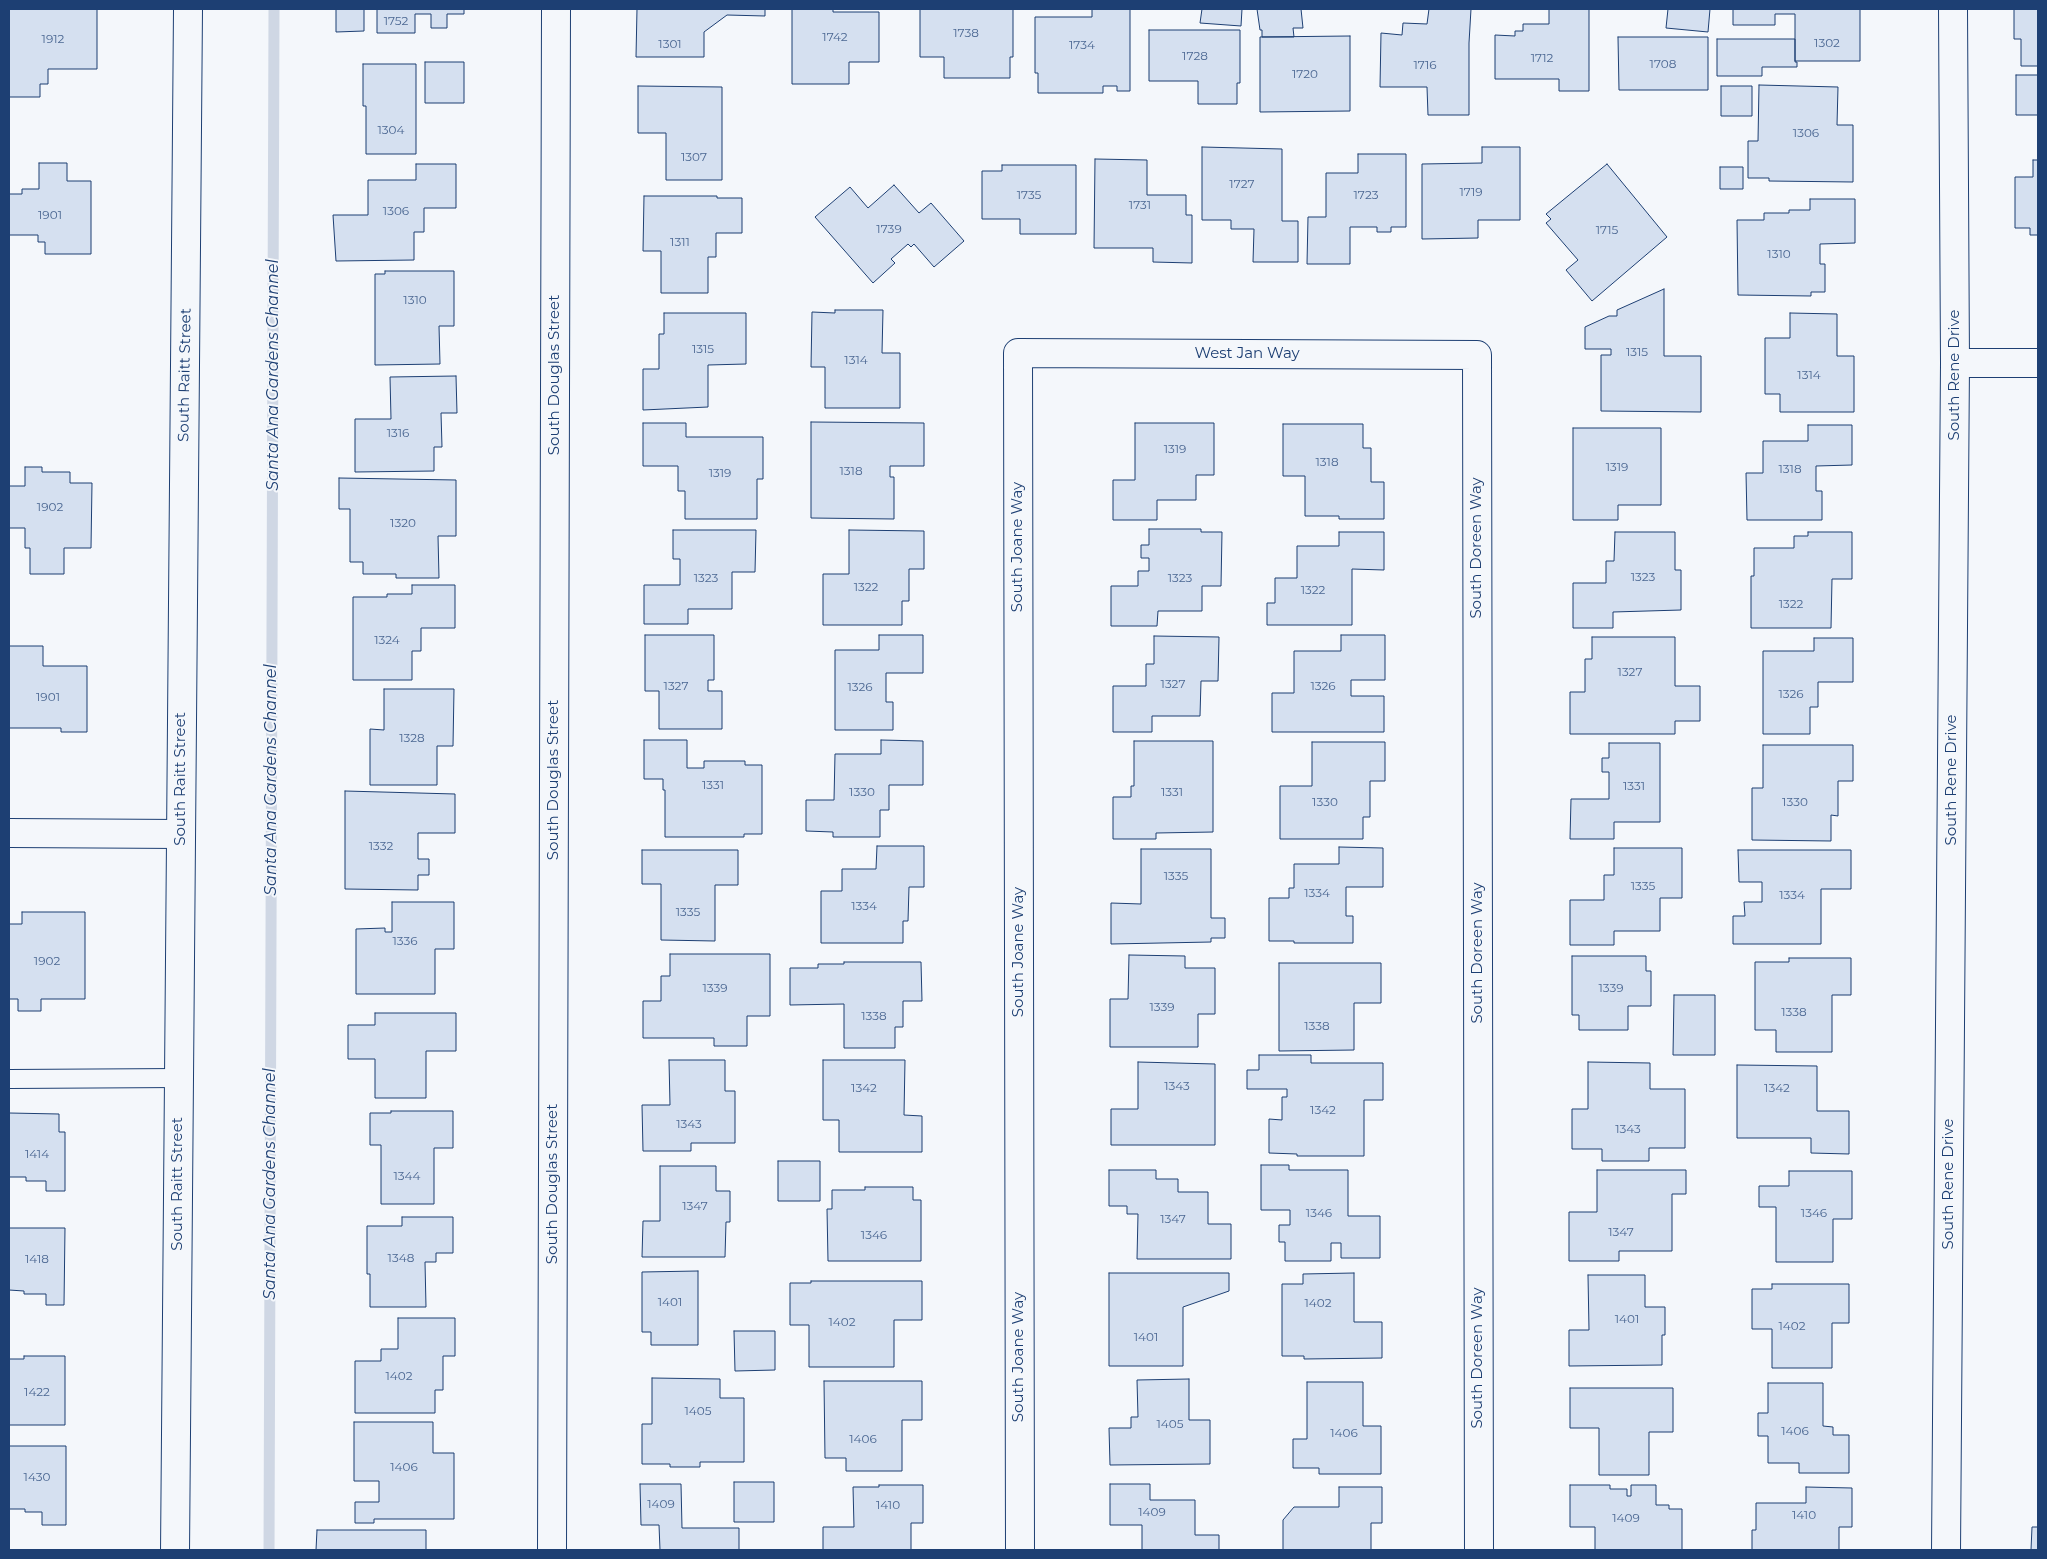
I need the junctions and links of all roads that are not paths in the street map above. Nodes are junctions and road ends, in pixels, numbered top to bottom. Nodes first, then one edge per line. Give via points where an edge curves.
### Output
1 (188, 9) edge
2 (556, 9) edge
3 (1953, 9) edge
4 (1018, 353) joint
5 (1477, 355) joint
6 (1955, 363) junction
7 (2038, 363) edge
8 (9, 834) edge
9 (181, 834) junction
10 (179, 1078) junction
11 (9, 1079) edge
12 (175, 1550) edge
13 (552, 1550) edge
14 (1020, 1550) edge
15 (1479, 1550) edge
16 (1946, 1550) edge

1 - 9 street, South Raitt Street
2 - 13 street, South Douglas Street
3 - 6 street, South Rene Drive
4 - 5 street, West Jan Way
4 - 14 street, South Joane Way
5 - 15 street, South Doreen Way
6 - 7 street
6 - 16 street, South Rene Drive
8 - 9 street
9 - 10 street, South Raitt Street
10 - 11 lane
10 - 12 street, South Raitt Street

